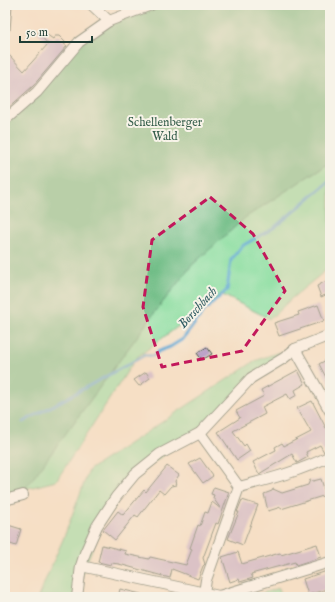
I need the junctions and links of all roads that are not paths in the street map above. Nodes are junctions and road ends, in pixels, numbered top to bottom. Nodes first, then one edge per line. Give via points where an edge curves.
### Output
1 (92, 5) edge
2 (151, 5) edge
3 (109, 21) junction
4 (5, 120) edge
5 (330, 335) edge
6 (295, 350) junction
7 (330, 411) edge
8 (200, 432) junction
9 (330, 456) edge
10 (238, 487) junction
11 (23, 495) dead end
12 (5, 500) edge
13 (330, 562) edge
14 (81, 566) junction
15 (204, 595) edge
16 (77, 597) edge

1 - 3 street
2 - 3 street
3 - 4 street via 79,42 38,92
5 - 6 street
6 - 7 street
6 - 8 street via 250,378
8 - 10 street
8 - 14 street via 160,454 135,474 97,526
9 - 10 street via 311,466
10 - 15 street via 206,580
11 - 12 street
13 - 15 street via 219,596
14 - 15 street
14 - 16 street

